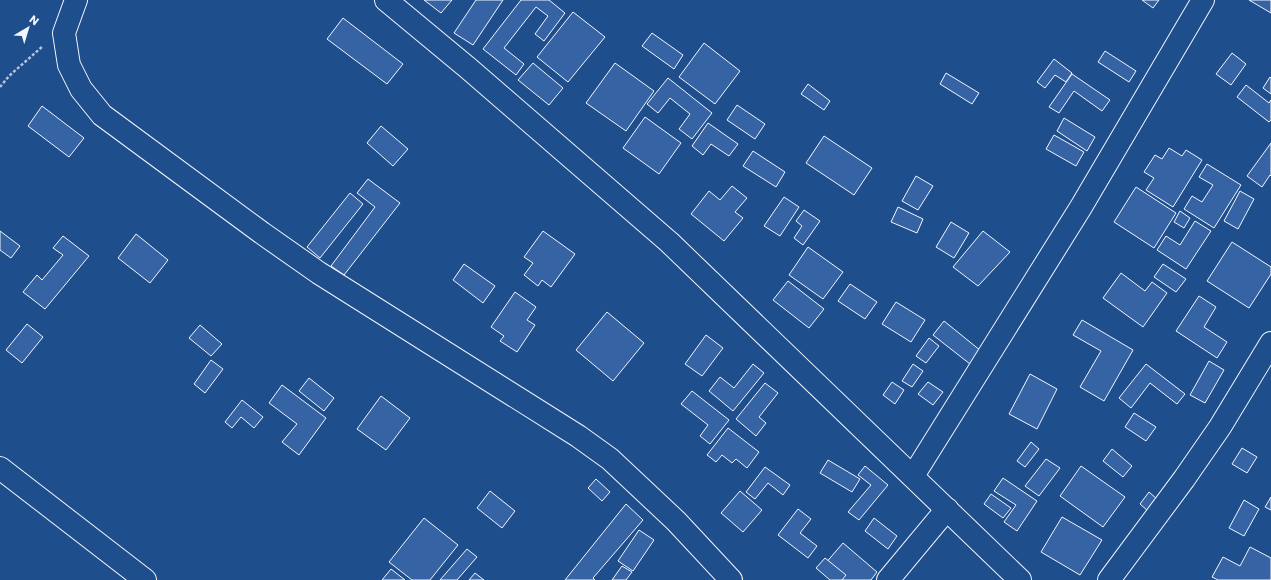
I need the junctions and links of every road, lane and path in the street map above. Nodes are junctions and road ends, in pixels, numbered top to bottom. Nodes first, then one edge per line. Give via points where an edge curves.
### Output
1 (76, 0) edge
2 (386, 0) edge
3 (1203, 0) edge
4 (64, 33) junction
5 (0, 87) edge
6 (1271, 343) edge
7 (0, 468) edge
8 (913, 476) junction
9 (947, 509) junction
10 (145, 580) edge
11 (731, 580) edge
12 (888, 580) edge
13 (1020, 580) edge
14 (1109, 580) edge

1 - 4 street
2 - 8 street via 669,242
3 - 8 street via 1081,207
4 - 5 path via 43,46
4 - 11 street via 69,65 81,89 102,115 319,273 578,436 610,459 676,521
6 - 14 street via 1220,427
7 - 10 street
8 - 9 street
9 - 12 street
9 - 13 street

